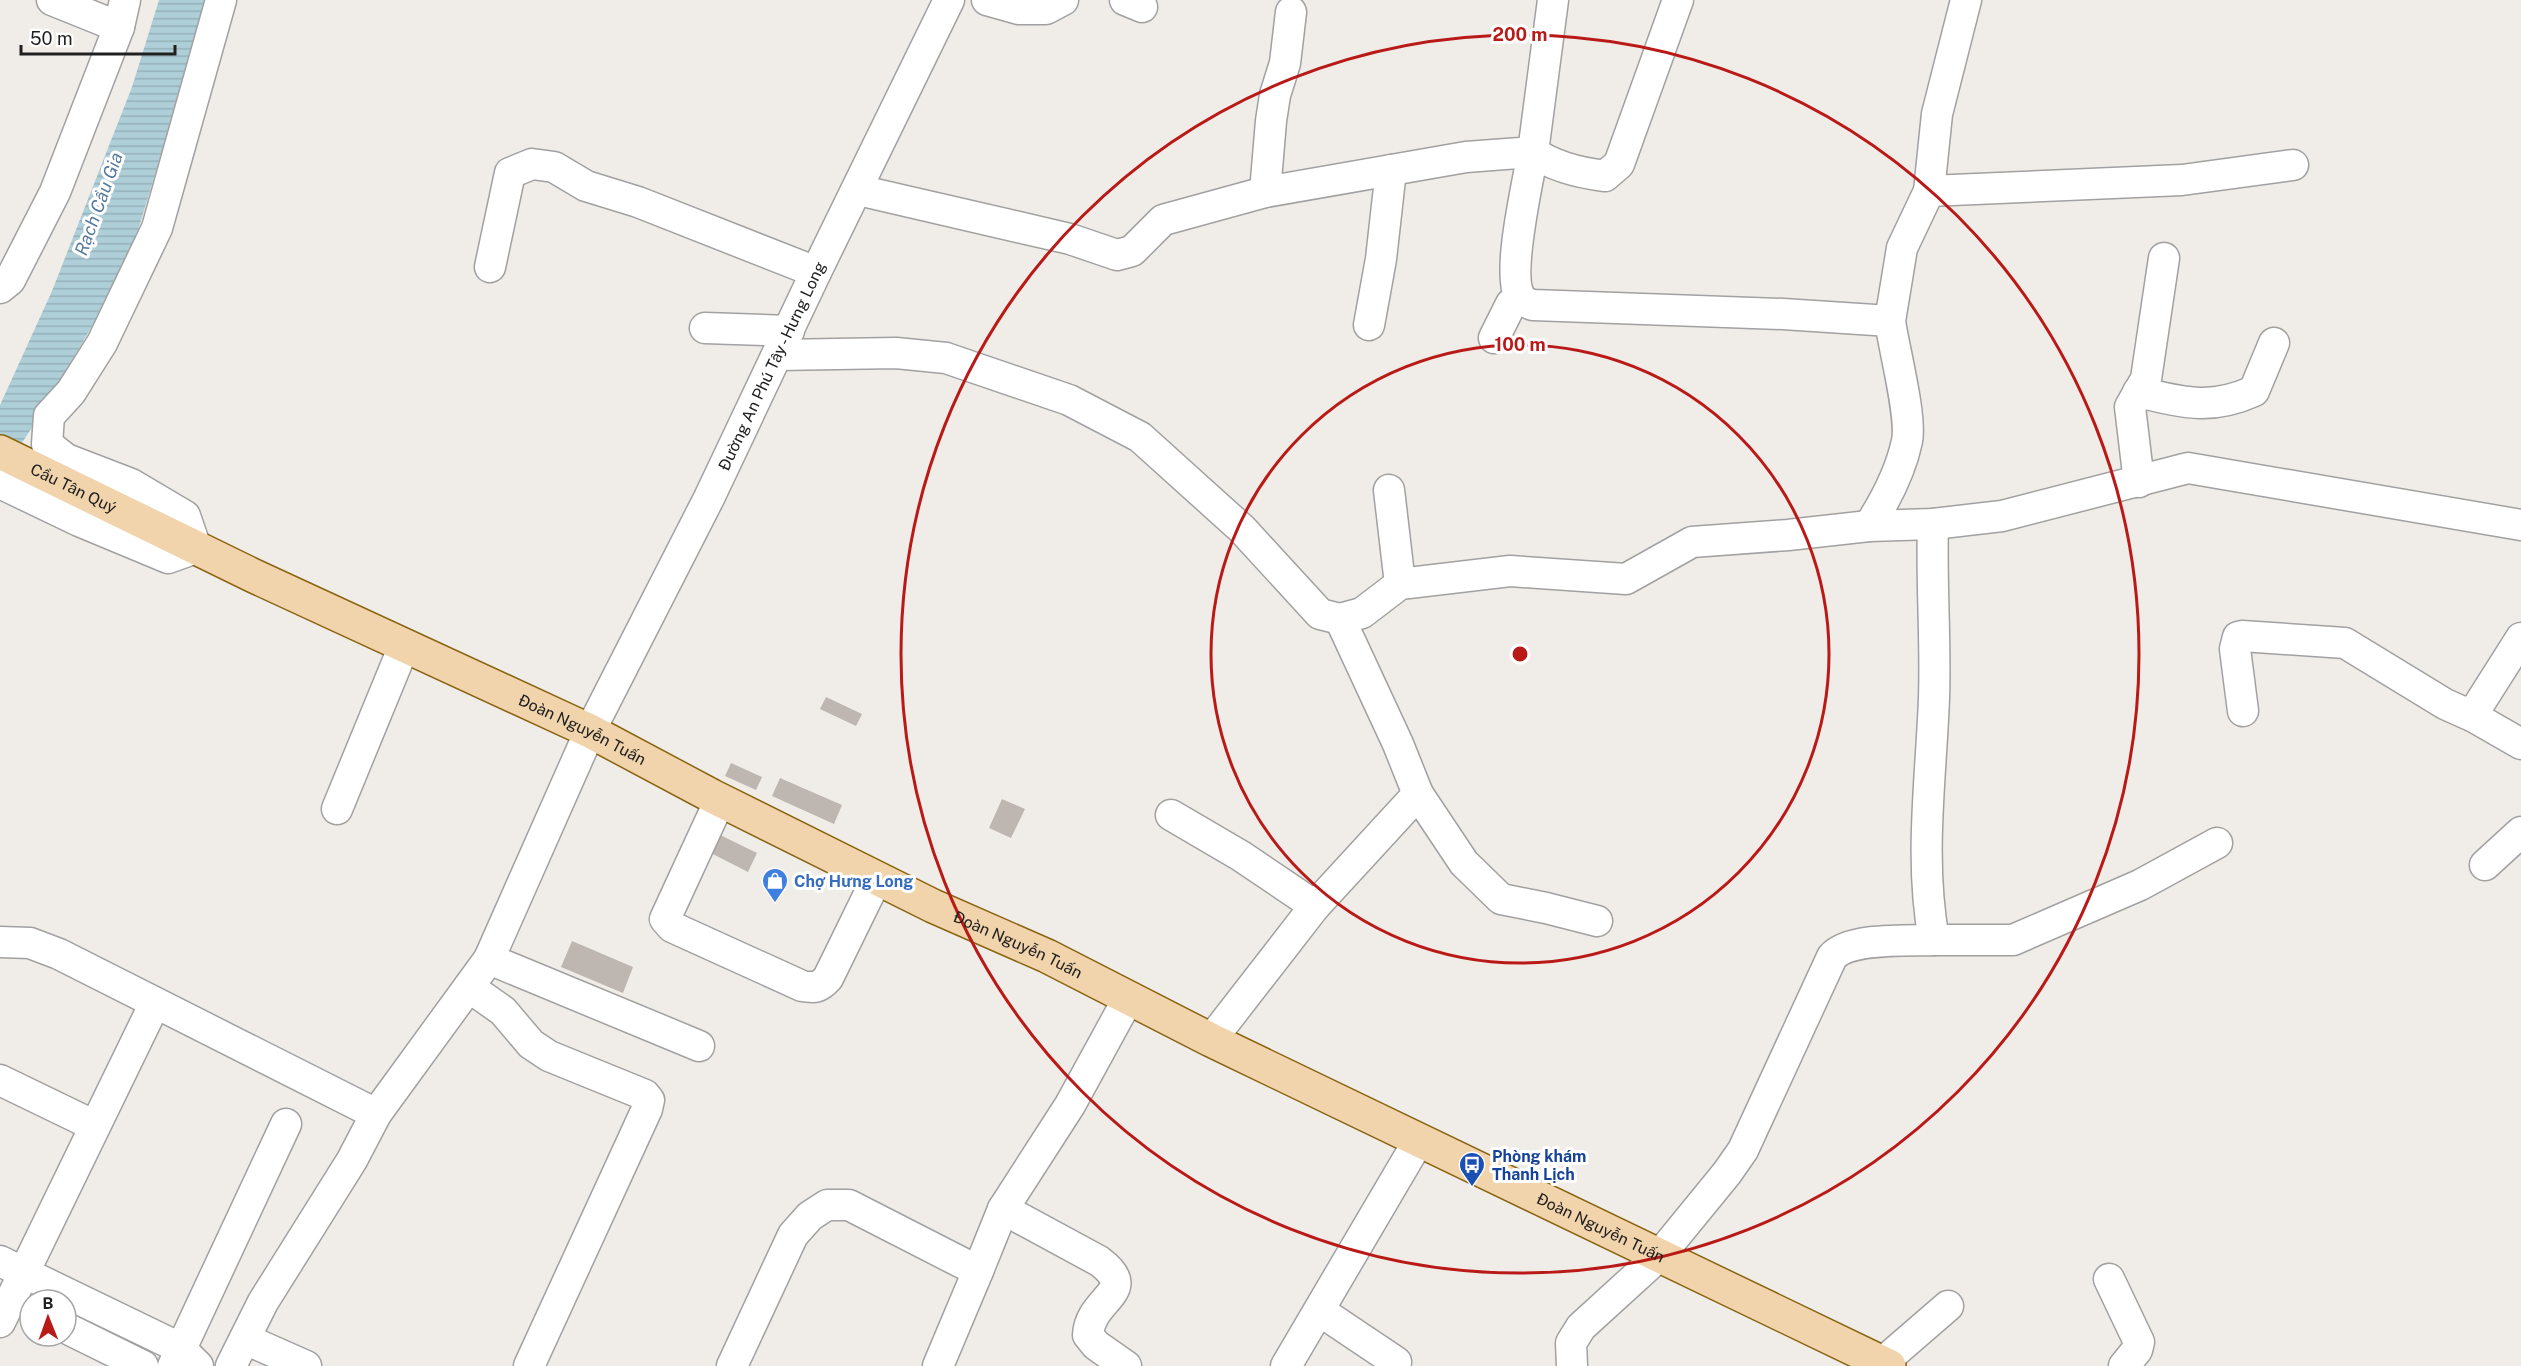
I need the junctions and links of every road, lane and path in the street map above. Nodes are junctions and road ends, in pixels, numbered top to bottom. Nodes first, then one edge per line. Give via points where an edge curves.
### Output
1 (52, 0) edge
2 (221, 0) edge
3 (949, 0) edge
4 (987, 0) edge
5 (1063, 0) edge
6 (1554, 0) edge
7 (1678, 0) edge
8 (1966, 0) edge
9 (1291, 12) dead end
10 (122, 14) edge
11 (1533, 152) junction
12 (2293, 165) dead end
13 (1391, 170) junction
14 (858, 190) junction
15 (1929, 191) junction
16 (1265, 192) junction
17 (2164, 258) dead end
18 (490, 267) dead end
19 (816, 272) junction
20 (0, 288) edge
21 (1519, 297) junction
22 (1890, 321) junction
23 (1369, 325) dead end
24 (705, 328) dead end
25 (1494, 338) dead end
26 (784, 343) junction
27 (2274, 343) dead end
28 (2138, 392) junction
29 (0, 452) edge
30 (2139, 482) junction
31 (9, 486) edge
32 (1389, 489) dead end
33 (148, 524) joint
34 (1934, 524) junction
35 (2521, 525) edge
36 (1869, 526) junction
37 (196, 548) junction
38 (1400, 584) junction
39 (1340, 619) junction
40 (2521, 638) edge
41 (404, 646) junction
42 (2243, 711) dead end
43 (2474, 717) junction
44 (590, 731) junction
45 (2521, 744) edge
46 (1418, 794) junction
47 (720, 800) junction
48 (336, 809) dead end
49 (1171, 815) dead end
50 (2521, 832) edge
51 (2217, 843) dead end
52 (2485, 865) dead end
53 (877, 878) junction
54 (1315, 906) junction
55 (1597, 921) dead end
56 (1934, 940) junction
57 (0, 942) edge
58 (489, 959) junction
59 (469, 987) junction
60 (1128, 999) junction
61 (155, 1003) junction
62 (1211, 1040) junction
63 (699, 1046) dead end
64 (0, 1080) edge
65 (376, 1114) junction
66 (286, 1124) dead end
67 (95, 1126) junction
68 (1419, 1140) junction
69 (1003, 1209) junction
70 (1660, 1255) junction
71 (12, 1267) edge
72 (978, 1271) junction
73 (2109, 1279) dead end
74 (1948, 1306) dead end
75 (10, 1307) edge
76 (1320, 1311) junction
77 (78, 1334) edge
78 (244, 1339) junction
79 (184, 1360) edge
80 (1396, 1362) dead end
81 (1885, 1364) edge
82 (143, 1366) edge
83 (231, 1366) edge
84 (306, 1366) edge
85 (529, 1366) edge
86 (732, 1366) edge
87 (938, 1366) edge
88 (1126, 1366) edge
89 (1286, 1366) edge
90 (1572, 1366) edge
91 (2124, 1366) edge

1 - 10 street
2 - 37 street via 157,228 102,343 71,392 49,416 47,444 66,459 131,484 185,516
3 - 14 street, Đường An Phú Tây - Hưng Long
4 - 5 street via 1019,9 1046,9
6 - 11 street
7 - 11 street via 1619,164 1605,176 1586,174 1547,162
8 - 15 street via 1937,114
9 - 16 street via 1285,63 1271,121
10 - 20 street via 55,192 10,280
11 - 13 street via 1466,157
11 - 21 street via 1515,267
12 - 15 street via 2182,180
13 - 16 street
13 - 23 street
14 - 16 street via 1070,239 1117,255 1132,251 1163,220
14 - 19 street, Đường An Phú Tây - Hưng Long
15 - 22 street via 1902,248
17 - 28 street via 2146,379
18 - 19 street via 510,173 532,164 554,167 586,186 638,202
19 - 26 street, Đường An Phú Tây - Hưng Long
21 - 22 street via 1533,305
21 - 25 street via 1511,304
22 - 36 street via 1907,440 1891,487
24 - 26 street
26 - 39 street via 946,358 1069,400 1140,437 1242,529 1320,614
26 - 44 street, Đường An Phú Tây - Hưng Long
27 - 28 street via 2254,391 2234,400 2193,404
28 - 30 street via 2130,407 2130,420
29 - 33 main road, Cầu Tân Quý
30 - 34 street via 2002,516
30 - 35 street via 2188,468
31 - 37 street via 79,521 168,558
32 - 38 street
33 - 37 main road, Đoàn Nguyễn Tuấn
34 - 36 street
34 - 56 street via 1934,697 1926,847
36 - 38 street via 1692,542 1626,579 1510,571
37 - 41 main road, Đoàn Nguyễn Tuấn
38 - 39 street via 1362,613
39 - 46 street
40 - 43 street
41 - 44 main road, Đoàn Nguyễn Tuấn
41 - 48 street
42 - 43 street via 2235,649 2238,637 2242,636 2345,643 2445,704
43 - 45 street
44 - 47 main road, Đoàn Nguyễn Tuấn
44 - 58 street, Đường An Phú Tây - Hưng Long
46 - 54 street
46 - 55 street via 1464,862 1501,899
47 - 53 main road, Đoàn Nguyễn Tuấn
47 - 53 street via 665,919 672,927 802,986 821,987
49 - 54 street
50 - 52 street
51 - 56 street via 2140,885 2013,940
53 - 60 main road, Đoàn Nguyễn Tuấn via 1047,956
54 - 62 street
56 - 70 street via 1855,945 1832,957 1743,1150
57 - 61 street via 30,943 59,954
58 - 59 street, Đường An Phú Tây - Hưng Long
58 - 63 street
59 - 65 street, Đường An Phú Tây - Hưng Long
59 - 85 street via 503,1011 531,1044 549,1056 649,1100
60 - 62 main road, Đoàn Nguyễn Tuấn
60 - 69 street via 1070,1105
61 - 65 street
61 - 67 street
62 - 68 main road, Đoàn Nguyễn Tuấn
64 - 67 street
65 - 78 street, Đường An Phú Tây - Hưng Long via 352,1160 262,1302
66 - 79 street
67 - 71 street
68 - 70 main road, Đoàn Nguyễn Tuấn
68 - 76 street
69 - 72 street
69 - 88 street via 1113,1271 1117,1278 1115,1290 1088,1324 1088,1335
70 - 81 main road, Đoàn Nguyễn Tuấn
70 - 90 street via 1581,1327 1571,1343
71 - 75 street
71 - 79 street
72 - 86 street via 849,1205 827,1205 793,1234
72 - 87 street
73 - 91 street via 2139,1342 2138,1350
74 - 81 street
76 - 80 street
76 - 89 street
77 - 82 street
78 - 83 street, Đường An Phú Tây - Hưng Long
78 - 84 street

